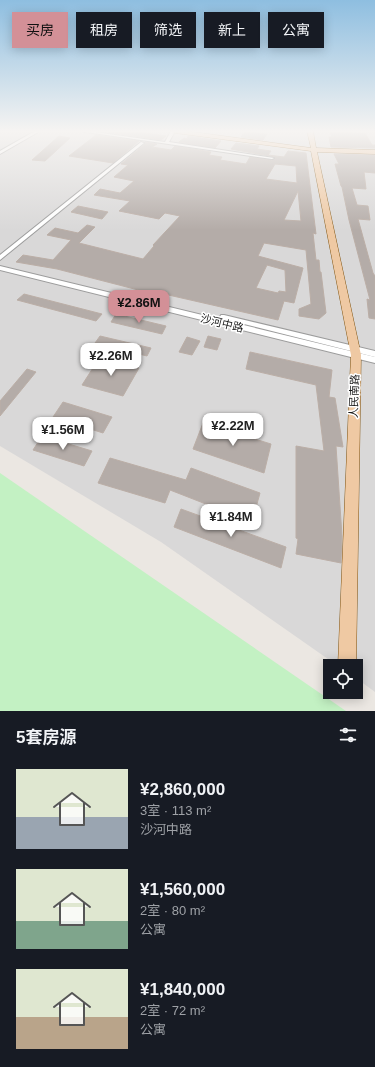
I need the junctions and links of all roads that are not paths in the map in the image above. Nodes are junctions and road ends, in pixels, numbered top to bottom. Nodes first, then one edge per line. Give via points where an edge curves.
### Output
1 (116, 164) edge
2 (317, 164) edge
3 (0, 258) edge
4 (0, 263) edge
5 (0, 268) edge
6 (355, 352) junction
7 (375, 354) edge
8 (375, 360) edge
9 (347, 659) edge

1 - 3 street
2 - 6 main road, 人民南路
4 - 6 street, 沙河中路
5 - 6 street, 沙河中路
6 - 7 street, 沙河中路
6 - 8 street, 沙河中路
6 - 9 main road, 人民南路

